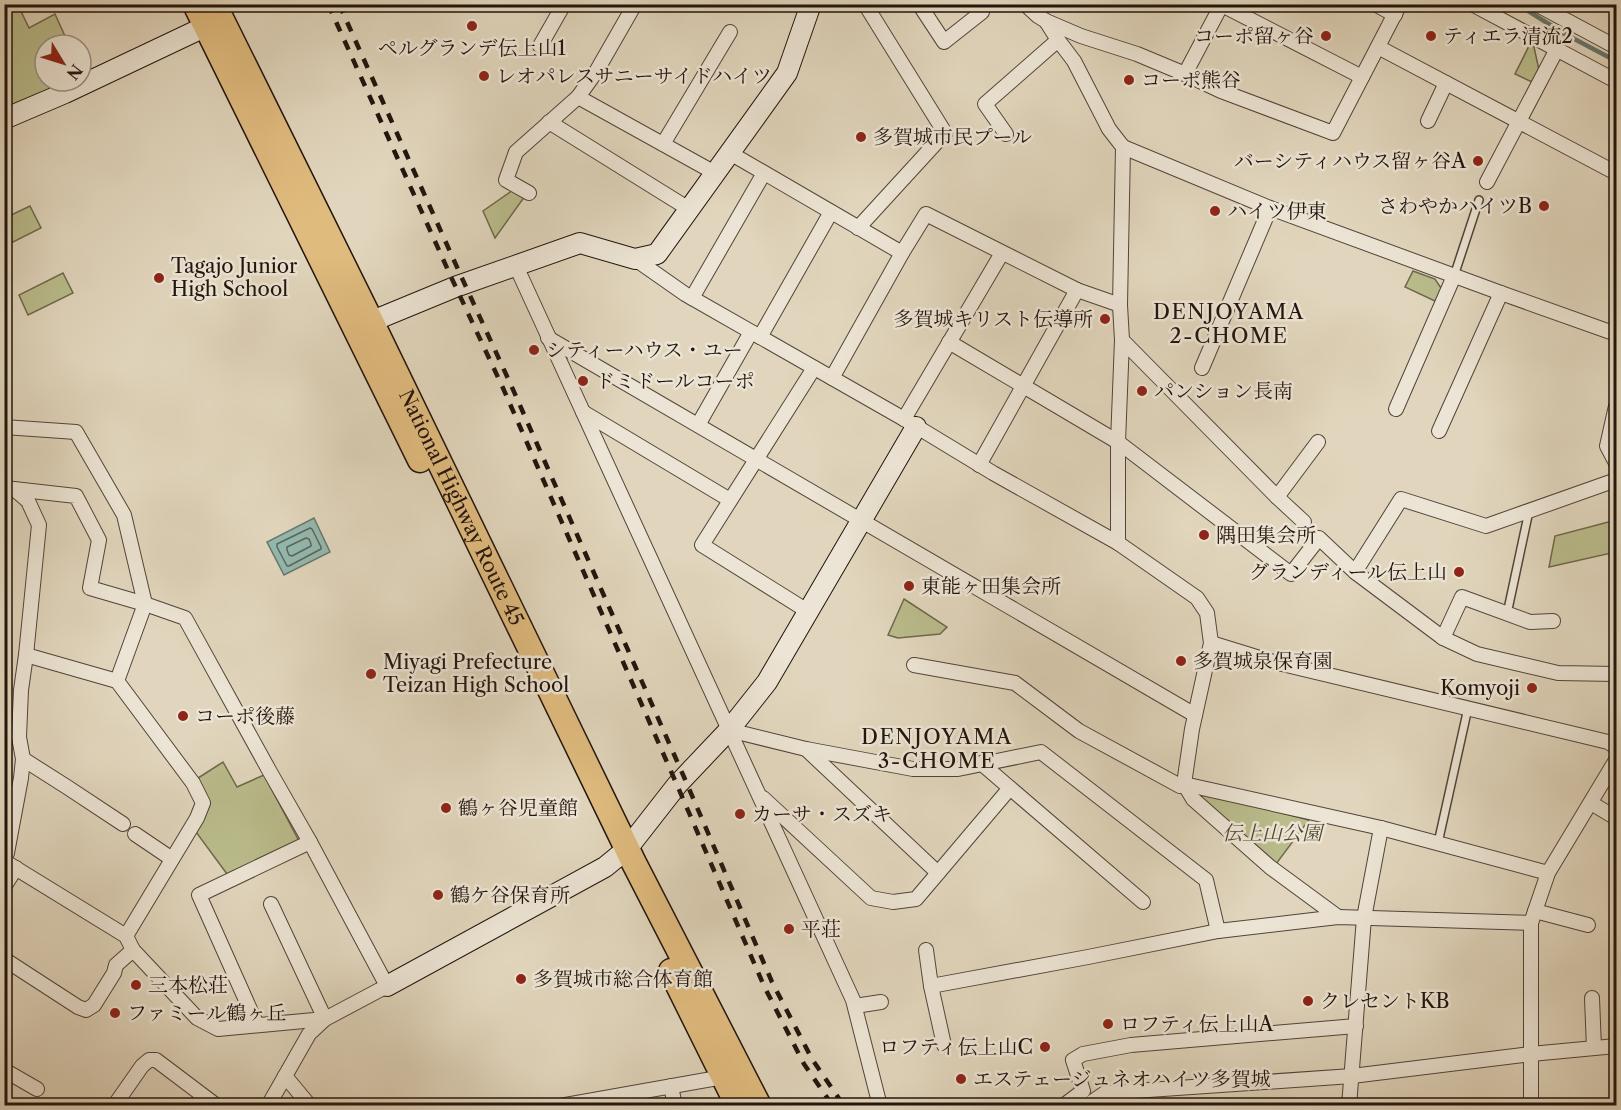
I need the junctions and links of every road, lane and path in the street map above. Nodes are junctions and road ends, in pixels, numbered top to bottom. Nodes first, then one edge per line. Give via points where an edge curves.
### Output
1 (195, 4) edge
2 (564, 4) edge
3 (635, 4) edge
4 (811, 4) edge
5 (865, 4) edge
6 (919, 4) edge
7 (1025, 4) edge
8 (1375, 4) edge
9 (1472, 4) edge
10 (1536, 4) edge
11 (1221, 5) edge
12 (1397, 10) edge
13 (982, 12) dead end
14 (1043, 14) edge
15 (214, 17) edge
16 (730, 32) dead end
17 (1058, 40) junction
18 (540, 46) dead end
19 (1378, 47) junction
20 (1617, 47) edge
21 (1557, 49) junction
22 (1185, 74) junction
23 (1362, 78) junction
24 (1617, 81) edge
25 (1446, 83) junction
26 (578, 96) junction
27 (4, 119) edge
28 (1428, 121) dead end
29 (549, 122) junction
30 (1519, 122) junction
31 (1006, 134) dead end
32 (663, 144) junction
33 (1124, 147) junction
34 (730, 153) junction
35 (715, 173) junction
36 (764, 173) junction
37 (1617, 173) edge
38 (1487, 182) dead end
39 (529, 193) dead end
40 (1479, 200) dead end
41 (1270, 208) junction
42 (689, 209) junction
43 (831, 212) junction
44 (858, 228) junction
45 (902, 253) junction
46 (1002, 253) junction
47 (635, 259) junction
48 (516, 266) junction
49 (1454, 276) junction
50 (1077, 290) junction
51 (1501, 294) junction
52 (692, 298) junction
53 (1120, 305) junction
54 (363, 325) junction
55 (756, 334) junction
56 (1617, 334) edge
57 (548, 338) junction
58 (1122, 340) junction
59 (949, 342) junction
60 (814, 368) junction
61 (1202, 368) dead end
62 (832, 378) junction
63 (1023, 385) junction
64 (1617, 406) edge
65 (1396, 409) dead end
66 (582, 411) junction
67 (910, 423) junction
68 (698, 425) junction
69 (4, 427) edge
70 (1439, 430) dead end
71 (1118, 442) junction
72 (1318, 442) dead end
73 (756, 459) junction
74 (1617, 463) edge
75 (979, 465) junction
76 (1617, 480) edge
77 (9, 488) edge
78 (1277, 497) junction
79 (730, 500) junction
80 (1529, 511) junction
81 (861, 520) junction
82 (1304, 522) dead end
83 (1118, 543) junction
84 (1355, 572) junction
85 (145, 604) junction
86 (809, 612) junction
87 (1507, 614) junction
88 (1554, 621) dead end
89 (1443, 638) junction
90 (1211, 644) junction
91 (26, 655) junction
92 (914, 665) dead end
93 (1617, 674) edge
94 (117, 681) junction
95 (1468, 708) junction
96 (1195, 715) junction
97 (729, 730) junction
98 (1617, 747) edge
99 (806, 749) junction
100 (22, 759) junction
101 (1617, 760) edge
102 (981, 764) junction
103 (1184, 784) junction
104 (1010, 789) junction
105 (757, 792) junction
106 (1591, 803) junction
107 (1617, 818) edge
108 (123, 824) dead end
109 (1381, 828) junction
110 (135, 834) dead end
111 (310, 842) junction
112 (1438, 843) junction
113 (622, 854) junction
114 (172, 859) junction
115 (8, 863) edge
116 (938, 873) junction
117 (1548, 873) junction
118 (4, 887) edge
119 (1143, 902) dead end
120 (270, 904) dead end
121 (1338, 917) junction
122 (1533, 917) junction
123 (1364, 918) junction
124 (1588, 925) dead end
125 (1218, 931) junction
126 (126, 936) junction
127 (133, 950) junction
128 (926, 950) dead end
129 (4, 959) edge
130 (387, 986) junction
131 (931, 986) junction
132 (1592, 998) dead end
133 (881, 1002) dead end
134 (855, 1006) junction
135 (325, 1019) junction
136 (257, 1025) junction
137 (1356, 1026) junction
138 (944, 1045) dead end
139 (1617, 1046) edge
140 (1594, 1048) junction
141 (1531, 1054) junction
142 (4, 1070) edge
143 (731, 1071) junction
144 (285, 1076) junction
145 (1352, 1076) junction
146 (671, 1086) junction
147 (37, 1089) dead end
148 (114, 1106) edge
149 (217, 1106) edge
150 (268, 1106) edge
151 (310, 1106) edge
152 (560, 1106) edge
153 (675, 1106) edge
154 (738, 1106) edge
155 (759, 1106) edge
156 (880, 1106) edge
157 (1063, 1106) edge
158 (1086, 1106) edge
159 (1350, 1106) edge
160 (1531, 1106) edge

1 - 15 highway, National Highway Route 45
2 - 18 street
3 - 26 street
4 - 34 street via 787,73
5 - 44 street via 945,133
6 - 13 street via 944,42
7 - 14 street
8 - 12 street
9 - 21 street
10 - 20 street
11 - 22 street
11 - 23 street
12 - 19 street
14 - 17 street
14 - 22 street via 1081,36
15 - 27 street via 65,93
15 - 54 highway, National Highway Route 45
16 - 32 street
17 - 31 street via 985,104
17 - 33 street via 1074,61 1108,129
19 - 23 street
19 - 25 street
21 - 24 street
21 - 30 street
22 - 23 street via 1333,133
25 - 28 street
25 - 30 street
26 - 29 street
26 - 32 street
29 - 39 street via 516,152 507,180
29 - 42 street
30 - 37 street
30 - 38 street
32 - 35 street
33 - 41 street
33 - 53 street
34 - 35 street
34 - 36 street
35 - 42 street
36 - 43 street
36 - 52 street
40 - 49 lane
41 - 49 street
41 - 61 street
42 - 47 street via 657,254
43 - 44 street
43 - 55 street
44 - 45 street
45 - 46 street via 926,214
45 - 62 street
46 - 50 street
46 - 59 street
47 - 48 street via 580,243
47 - 52 street
48 - 54 street
48 - 57 street
49 - 51 street
49 - 65 street
50 - 53 street
50 - 63 street
51 - 56 street
51 - 70 street
52 - 55 street
53 - 58 street
54 - 113 highway, National Highway Route 45
55 - 60 street
55 - 68 street
57 - 66 street
57 - 68 street
58 - 71 street
58 - 78 street
59 - 63 street
59 - 67 street
60 - 62 street
60 - 73 street
62 - 67 street
63 - 71 street
63 - 75 street
64 - 74 street via 1608,446
66 - 79 street
66 - 97 street
67 - 75 street
67 - 81 street
68 - 73 street
69 - 85 street via 76,432 124,515
71 - 83 street
71 - 84 street via 1291,574 1319,538
72 - 78 street
73 - 79 street
73 - 81 street
75 - 83 street
76 - 80 street
77 - 85 street via 76,496 99,540 90,588
77 - 91 street via 28,501 39,525
78 - 82 street
79 - 86 street via 702,545
80 - 84 street via 1486,526 1401,499
80 - 87 lane
81 - 86 street
81 - 96 street
83 - 90 street via 1197,598 1207,613
84 - 89 street
85 - 94 street
85 - 111 street via 185,618
86 - 97 street via 767,682
87 - 88 street via 1530,622
87 - 89 street via 1461,597
89 - 93 street via 1477,654 1558,674
90 - 95 street
90 - 96 street
91 - 94 street
91 - 100 street via 19,737
92 - 103 street via 1016,683 1079,731 1180,786
94 - 114 street via 203,802
95 - 98 street
95 - 112 lane
96 - 103 street
97 - 99 street
97 - 105 street
97 - 113 street via 677,785
99 - 102 street via 913,769 958,769
99 - 116 street
100 - 108 street
100 - 115 street
101 - 106 street
102 - 104 street
102 - 125 street via 1041,752 1206,880
103 - 109 street
103 - 121 street via 1193,798 1270,867
104 - 116 street
104 - 119 street
105 - 116 street via 871,898 893,902 916,899
105 - 134 street
106 - 107 street
106 - 117 street
109 - 112 street
109 - 123 street
110 - 114 street
111 - 130 street
111 - 136 street via 199,895
112 - 117 street
113 - 130 street via 605,867
113 - 143 highway, National Highway Route 45
114 - 126 street
115 - 118 street
115 - 126 street
117 - 122 street
120 - 135 street
121 - 123 street
121 - 125 street
122 - 123 street
122 - 124 street
122 - 141 street
123 - 137 street
125 - 131 street
126 - 127 street
127 - 129 street via 116,965 94,1005 86,1010
127 - 136 street via 197,1018 218,1029
128 - 131 street
130 - 135 street
131 - 138 street
132 - 140 street
133 - 134 street
134 - 156 street
135 - 136 street
135 - 144 street via 309,1034
137 - 145 street
137 - 157 street via 1131,1045 1083,1054 1073,1060 1083,1091
139 - 140 street
140 - 141 street
141 - 145 street
141 - 160 street
142 - 147 street
143 - 146 street via 712,1079
143 - 154 highway, National Highway Route 45
143 - 155 highway, National Highway Route 45
144 - 150 street
144 - 151 street
145 - 158 street via 1105,1093
145 - 159 street
146 - 152 street
146 - 153 street
148 - 149 street via 149,1059 156,1060

